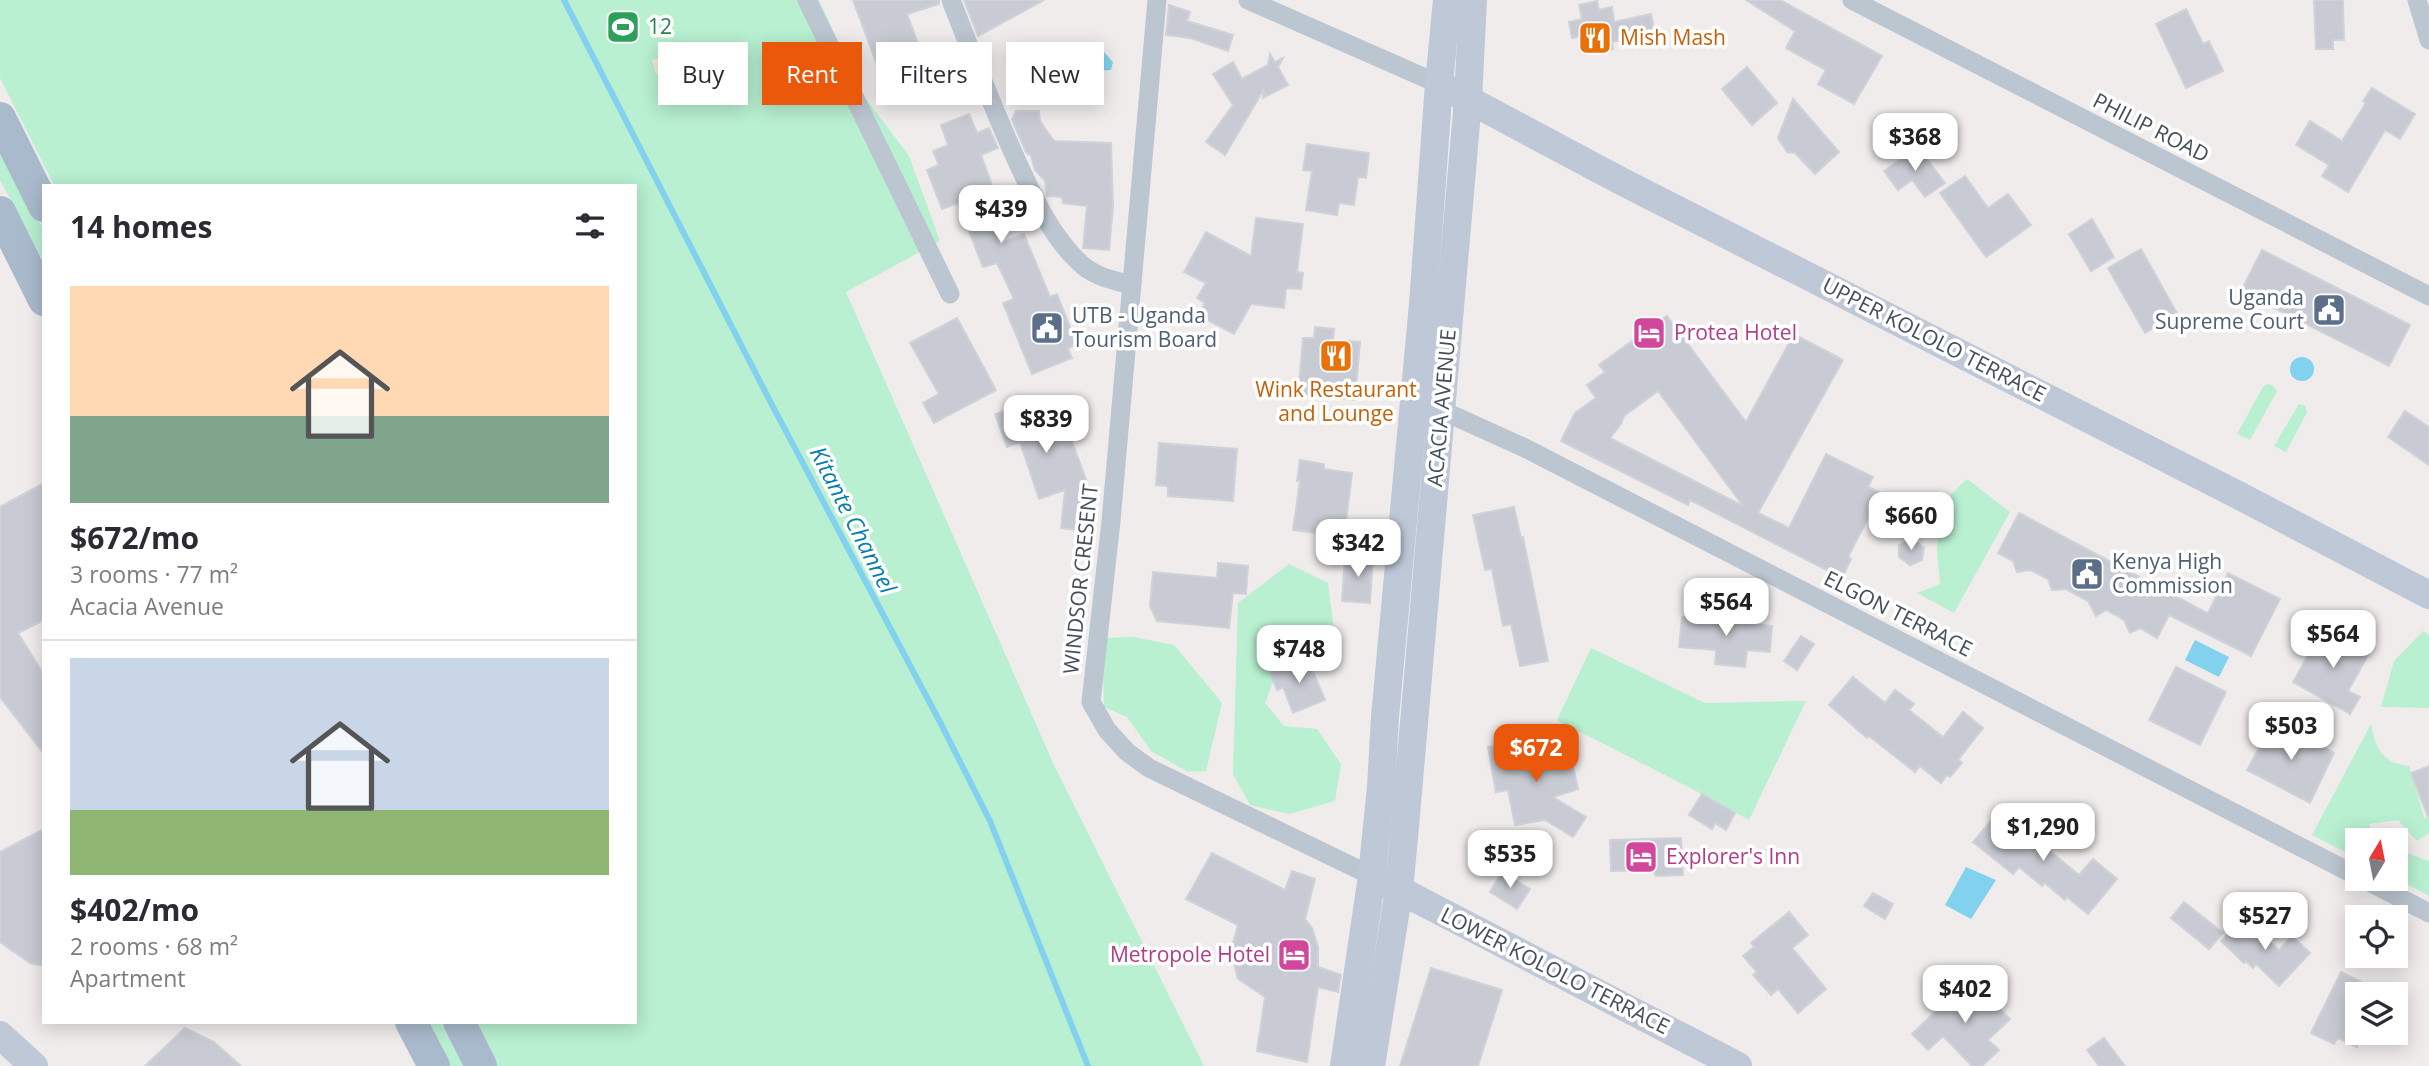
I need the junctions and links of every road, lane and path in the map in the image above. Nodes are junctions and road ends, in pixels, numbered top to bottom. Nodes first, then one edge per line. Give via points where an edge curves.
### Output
1 (807, 0) edge
2 (951, 0) edge
3 (1157, 0) edge
4 (1248, 0) edge
5 (1447, 0) edge
6 (1473, 0) edge
7 (1852, 0) edge
8 (2417, 0) edge
9 (2429, 40) edge
10 (1439, 84) junction
11 (1468, 100) junction
12 (0, 118) edge
13 (42, 202) edge
14 (0, 212) edge
15 (1131, 285) junction
16 (950, 294) dead end
17 (42, 296) edge
18 (2429, 296) edge
19 (1413, 409) junction
20 (1441, 410) junction
21 (2429, 595) edge
22 (2345, 870) edge
23 (1372, 876) junction
24 (1399, 890) junction
25 (2386, 891) edge
26 (2429, 913) edge
27 (412, 1024) edge
28 (460, 1024) edge
29 (0, 1035) edge
30 (26, 1063) edge
31 (433, 1066) edge
32 (481, 1066) edge
33 (1345, 1066) edge
34 (1371, 1066) edge
35 (1738, 1066) edge

1 - 16 street
2 - 15 street via 1037,205 1078,262 1105,278
3 - 15 street, WINDSOR CRESENT
4 - 10 street
5 - 10 main road, ACACIA AVENUE
6 - 11 main road, ACACIA AVENUE
7 - 18 street, PHILIP ROAD
8 - 9 street
10 - 11 main road, UPPER KOLOLO TERRACE
10 - 19 main road, ACACIA AVENUE
11 - 20 main road, ACACIA AVENUE
11 - 21 main road, UPPER KOLOLO TERRACE
12 - 13 main road
14 - 17 main road
15 - 23 street, WINDSOR CRESENT via 1091,702 1107,730 1149,768
19 - 20 street, ELGON TERRACE
19 - 23 main road, ACACIA AVENUE
20 - 22 street, ELGON TERRACE via 1525,448
20 - 24 main road, ACACIA AVENUE
23 - 24 main road, LOWER KOLOLO TERRACE
23 - 33 main road, ACACIA AVENUE
24 - 34 main road, ACACIA AVENUE
24 - 35 main road, LOWER KOLOLO TERRACE
25 - 26 street, ELGON TERRACE
27 - 31 main road
28 - 32 main road
29 - 30 main road

